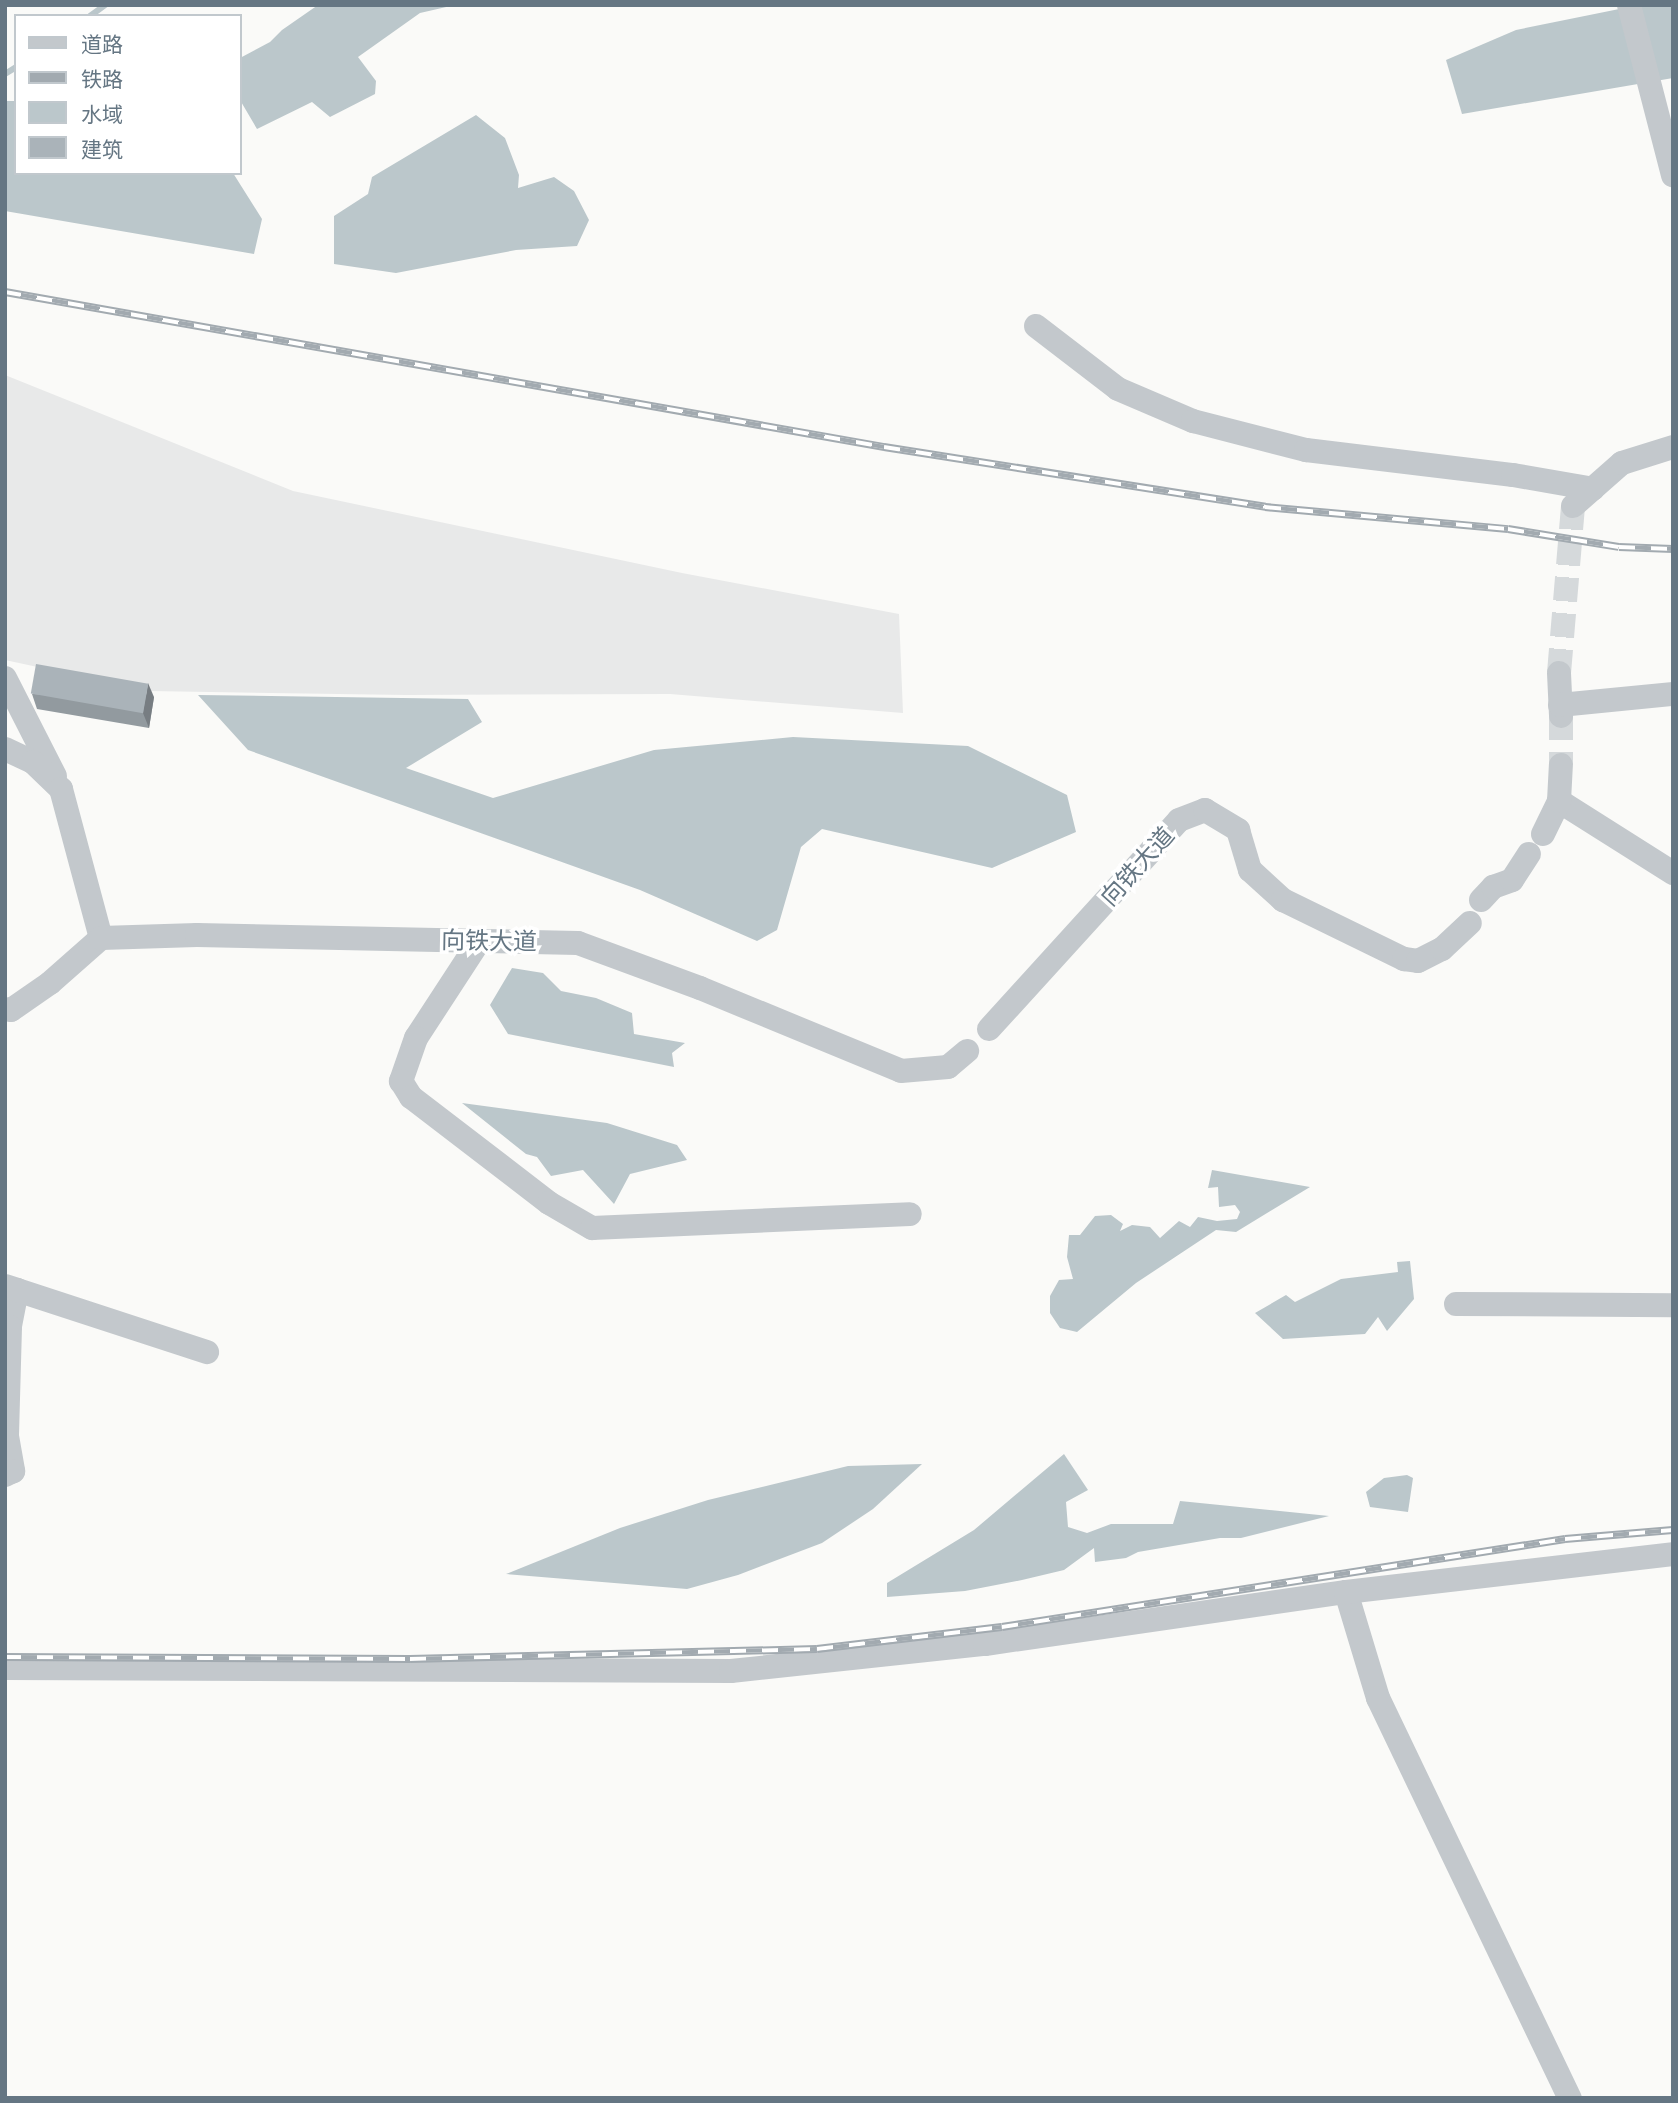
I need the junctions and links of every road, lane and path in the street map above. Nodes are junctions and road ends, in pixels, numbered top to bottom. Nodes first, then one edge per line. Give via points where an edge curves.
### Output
1 (1629, 5) edge
2 (1673, 175) edge
3 (1036, 326) dead end
4 (1673, 447) edge
5 (1593, 489) junction
6 (1573, 506) tunnel mouth
7 (1559, 673) tunnel mouth
8 (5, 678) edge
9 (1673, 694) edge
10 (5, 749) edge
11 (1561, 765) tunnel mouth
12 (61, 789) junction
13 (1559, 802) junction
14 (1544, 834) dead end
15 (1528, 855) dead end
16 (1673, 873) edge
17 (1481, 900) dead end
18 (1470, 923) dead end
19 (101, 937) junction
20 (478, 943) junction
21 (5, 1009) edge
22 (989, 1028) dead end
23 (967, 1051) dead end
24 (911, 1214) dead end
25 (11, 1288) edge
26 (1456, 1304) dead end
27 (1673, 1305) edge
28 (207, 1352) dead end
29 (5, 1475) edge
30 (1673, 1554) edge
31 (1346, 1592) junction
32 (5, 1668) edge
33 (1570, 2098) edge

1 - 2 street
3 - 5 street via 1118,389 1193,421 1306,450
4 - 5 street via 1622,463
5 - 6 street
7 - 9 street via 1560,711
8 - 12 street
10 - 12 street via 33,762
11 - 13 street
12 - 19 street
13 - 14 street
13 - 16 street
15 - 17 street via 1512,880 1493,887
18 - 22 street, 向铁大道 via 1442,950 1418,961 1404,960 1283,900 1250,870 1238,830 1205,810 1179,820
19 - 20 street, 向铁大道 via 197,935
19 - 21 street via 50,983 11,1010
20 - 23 street, 向铁大道 via 579,943 901,1071 948,1068
20 - 24 street via 416,1038 401,1081 411,1097 549,1203 592,1228
25 - 28 street
25 - 29 street via 7,1436 13,1471
26 - 27 street
30 - 31 street
31 - 32 street via 985,1644 731,1671
31 - 33 street via 1378,1698

